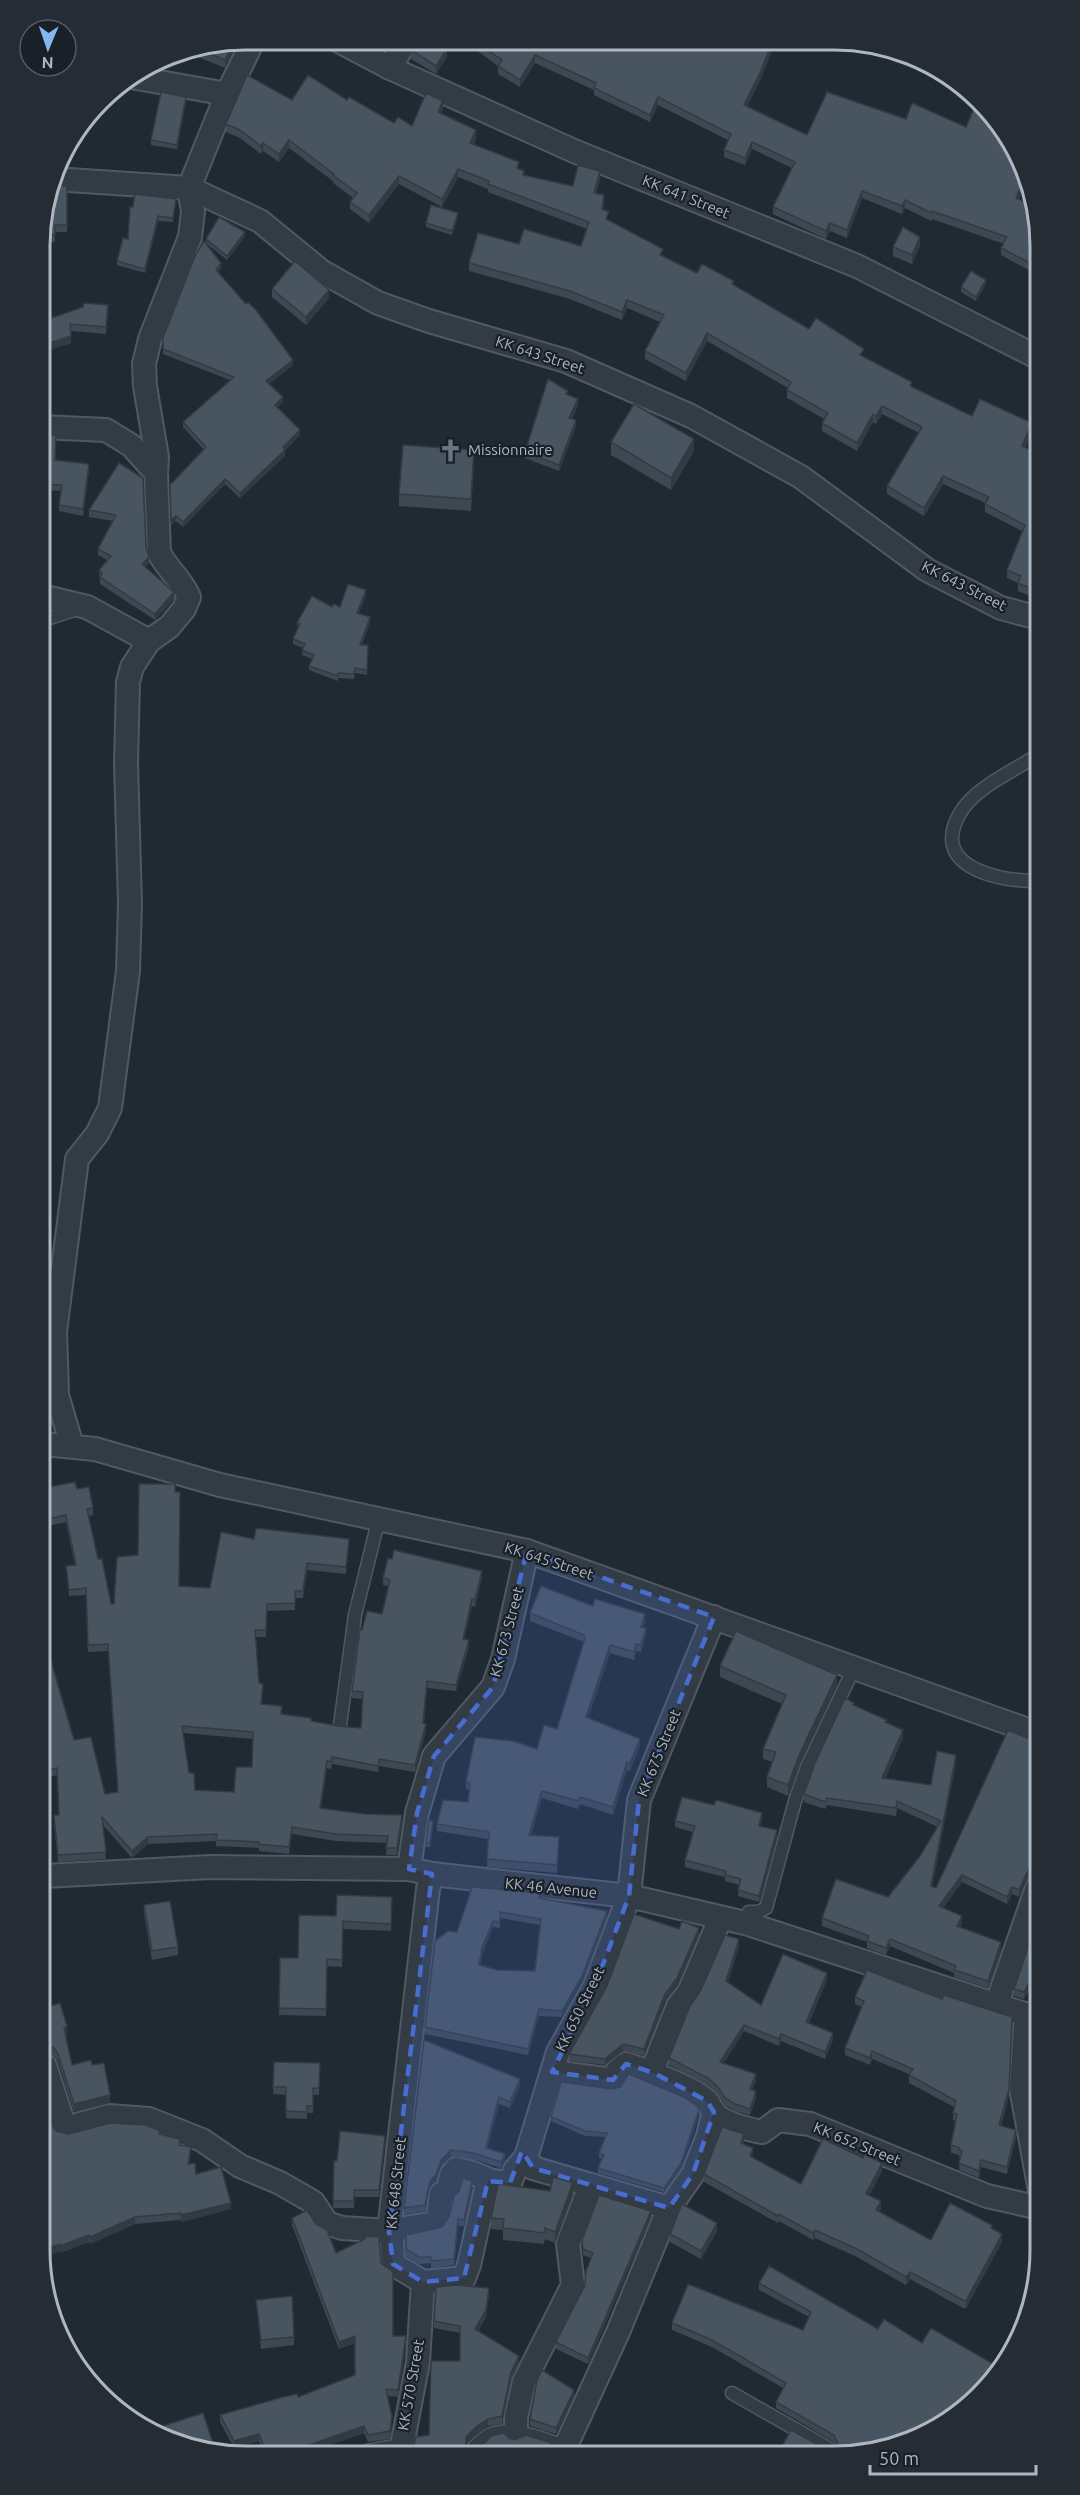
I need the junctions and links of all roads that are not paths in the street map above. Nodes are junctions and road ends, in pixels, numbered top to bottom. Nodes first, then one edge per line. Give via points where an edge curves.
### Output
1 (249, 50) edge
2 (356, 50) edge
3 (400, 50) edge
4 (390, 68) junction
5 (143, 79) edge
6 (227, 94) junction
7 (61, 179) edge
8 (189, 188) junction
9 (1030, 353) edge
10 (50, 427) edge
11 (156, 473) junction
12 (50, 598) edge
13 (87, 607) junction
14 (1030, 615) edge
15 (50, 618) edge
16 (149, 641) junction
17 (1030, 760) edge
18 (1030, 880) edge
19 (50, 1444) edge
20 (72, 1446) junction
21 (379, 1518) junction
22 (527, 1551) junction
23 (714, 1617) junction
24 (854, 1668) junction
25 (340, 1725) edge
26 (1030, 1731) edge
27 (409, 1869) junction
28 (50, 1870) edge
29 (432, 1874) junction
30 (629, 1896) junction
31 (1030, 1908) edge
32 (720, 1919) junction
33 (745, 1923) junction
34 (997, 2003) junction
35 (1030, 2016) edge
36 (1030, 2033) edge
37 (552, 2072) junction
38 (654, 2073) junction
39 (50, 2098) edge
40 (714, 2112) junction
41 (55, 2131) edge
42 (1030, 2140) edge
43 (526, 2157) junction
44 (492, 2181) junction
45 (590, 2186) junction
46 (1030, 2206) edge
47 (669, 2208) junction
48 (388, 2231) junction
49 (423, 2282) junction
50 (732, 2393) dead end
51 (516, 2434) junction
52 (401, 2446) edge
53 (475, 2446) edge
54 (558, 2446) edge
55 (565, 2446) edge
56 (825, 2446) edge

1 - 6 street
2 - 4 street, KK 641 Street
3 - 4 street
4 - 9 street, KK 641 Street via 574,151 857,266
5 - 6 street
6 - 8 street
7 - 8 street, KK 643 Street
8 - 11 street via 193,213 190,237 144,364
8 - 14 street, KK 643 Street via 260,221 321,271 378,303 566,361 691,416 801,477 927,570 1001,608
10 - 11 street via 106,430 132,446
11 - 16 street via 159,554 181,580 189,597 169,627
12 - 13 street
13 - 15 lane
13 - 16 street
16 - 20 street via 132,667 128,682 128,970 110,1108 97,1134 77,1159 55,1332 57,1395
17 - 18 lane via 983,790 962,810 953,831 953,846 967,866 988,876
19 - 20 street, KK 645 Street
20 - 21 street, KK 645 Street via 220,1485
21 - 22 street, KK 645 Street
21 - 25 lane via 355,1615
22 - 23 street, KK 645 Street
22 - 27 street, KK 673 Street via 503,1659 492,1687 434,1756 417,1813
23 - 24 street, KK 645 Street
23 - 30 street, KK 675 Street via 639,1800
24 - 26 street, KK 645 Street
24 - 33 lane via 807,1767 766,1908 749,1912
27 - 28 street, KK 46 Avenue
27 - 29 street, KK 46 Avenue
29 - 30 street, KK 46 Avenue
29 - 48 street, KK 648 Street
30 - 32 street, KK 46 Avenue
30 - 37 street, KK 650 Street via 594,1988 558,2052
31 - 34 street
32 - 33 street, KK 46 Avenue
32 - 38 street via 689,1992 678,2006
33 - 34 street, KK 46 Avenue
34 - 35 street, KK 46 Avenue
36 - 42 street via 1020,2088
37 - 38 street, KK 652 Street via 613,2080 626,2064
37 - 43 street, KK 650 Street
38 - 40 street, KK 652 Street via 707,2101
39 - 41 street
40 - 46 street, KK 652 Street via 722,2119 762,2132 778,2121 810,2124 987,2196
40 - 47 street via 693,2174
41 - 48 street via 109,2116 149,2119 202,2140 240,2166 313,2202 327,2223 342,2228
43 - 44 street via 510,2183
43 - 45 street via 533,2168
44 - 48 street via 456,2169 448,2190 441,2194 434,2223
44 - 49 street via 487,2184 464,2278
45 - 47 street
45 - 51 street via 568,2244 573,2285 524,2382
47 - 55 street
48 - 49 street, KK 648 Street via 393,2265
49 - 52 street, KK 570 Street via 418,2362
50 - 56 lane
51 - 53 lane via 489,2434
51 - 54 lane via 542,2437

